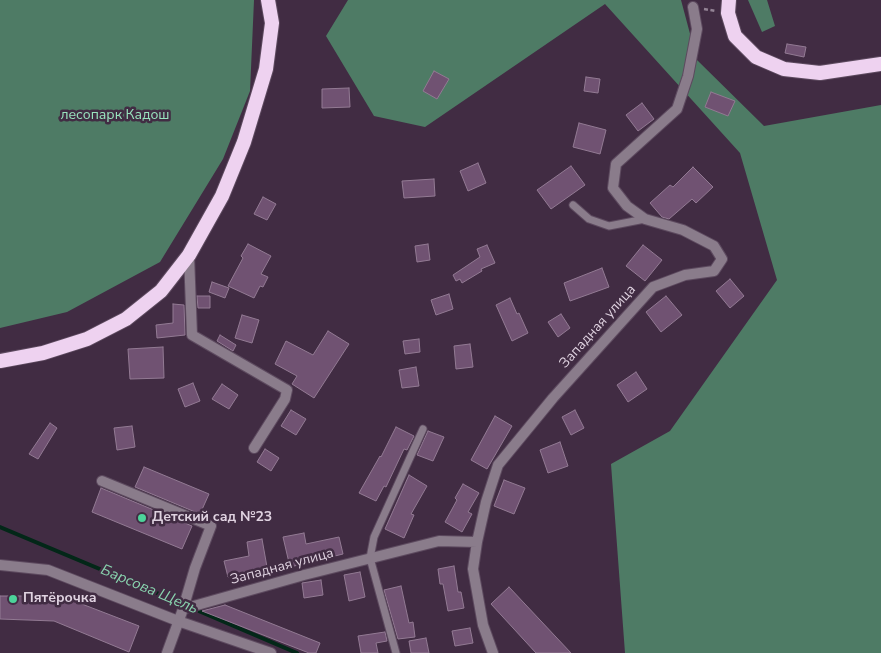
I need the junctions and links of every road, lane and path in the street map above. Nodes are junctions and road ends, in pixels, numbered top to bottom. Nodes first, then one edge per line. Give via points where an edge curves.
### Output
1 (268, 0) edge
2 (729, 6) edge
3 (693, 7) joint
4 (881, 64) edge
5 (573, 205) dead end
6 (645, 218) junction
7 (189, 255) junction
8 (0, 361) edge
9 (423, 429) dead end
10 (254, 448) dead end
11 (102, 481) dead end
12 (477, 542) junction
13 (370, 558) junction
14 (0, 565) edge
15 (184, 609) junction
16 (178, 621) junction
17 (167, 653) edge
18 (271, 653) edge
19 (396, 653) edge
20 (493, 653) edge

1 - 7 highway via 272,23 266,69 222,196
2 - 3 path
2 - 4 highway via 735,36 756,57 784,69 820,73
3 - 6 street, Западная улица via 697,30 688,76 677,108 616,164 613,188 627,206
5 - 6 lane via 589,219 609,226
6 - 12 street, Западная улица via 683,230 714,246 722,259 714,271 685,275 653,287 553,398 498,465
7 - 8 highway via 161,291 126,319 87,339 43,353
7 - 10 street via 192,334 287,390 285,399
9 - 13 lane via 374,537
11 - 15 street via 211,526
12 - 13 street, Западная улица via 439,541
12 - 20 street, Западная улица via 473,569 483,625
13 - 15 street, Западная улица
13 - 19 lane
14 - 16 street via 48,570
15 - 16 street
16 - 17 street
16 - 18 street

